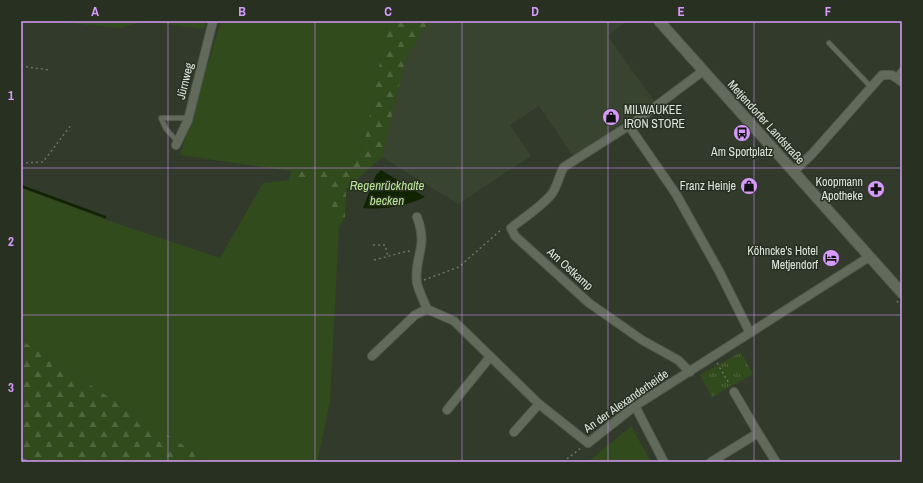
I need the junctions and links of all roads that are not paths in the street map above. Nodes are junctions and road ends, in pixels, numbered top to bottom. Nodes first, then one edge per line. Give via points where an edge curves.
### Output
1 (213, 21) edge
2 (661, 22) edge
3 (829, 43) dead end
4 (902, 69) edge
5 (703, 72) junction
6 (899, 80) edge
7 (871, 87) junction
8 (188, 120) junction
9 (630, 126) junction
10 (177, 144) joint
11 (793, 172) junction
12 (417, 217) dead end
13 (869, 257) junction
14 (902, 293) edge
15 (427, 309) junction
16 (750, 333) junction
17 (372, 356) dead end
18 (490, 357) junction
19 (690, 372) junction
20 (734, 392) road end
21 (539, 404) junction
22 (635, 406) junction
23 (447, 410) dead end
24 (514, 432) dead end
25 (758, 434) junction
26 (21, 460) edge
27 (25, 462) edge
28 (664, 462) edge
29 (712, 462) edge
30 (776, 462) edge

1 - 8 street, Jürnweg
2 - 5 main road, Metjendorfer Landstraße
3 - 7 lane
4 - 6 lane
5 - 9 street
5 - 11 main road, Metjendorfer Landstraße
6 - 7 street via 887,74 882,75
7 - 11 street via 829,136
8 - 10 street, Jürnweg
8 - 10 lane via 161,118
9 - 16 street via 676,194
9 - 19 street, Am Ostkamp via 564,167 551,195 511,228 515,236 589,303 642,340 678,360
11 - 13 main road, Metjendorfer Landstraße
12 - 15 street via 423,240 417,283
13 - 14 main road, Metjendorfer Landstraße
13 - 16 street
15 - 17 street via 415,315
15 - 18 street, An der Alexanderheide via 454,322
16 - 19 street
18 - 21 street, An der Alexanderheide
18 - 23 street
19 - 22 street, An der Alexanderheide
20 - 25 street
21 - 22 street, An der Alexanderheide via 588,443
21 - 24 street
22 - 28 street
25 - 29 street
25 - 30 street
26 - 27 lane

